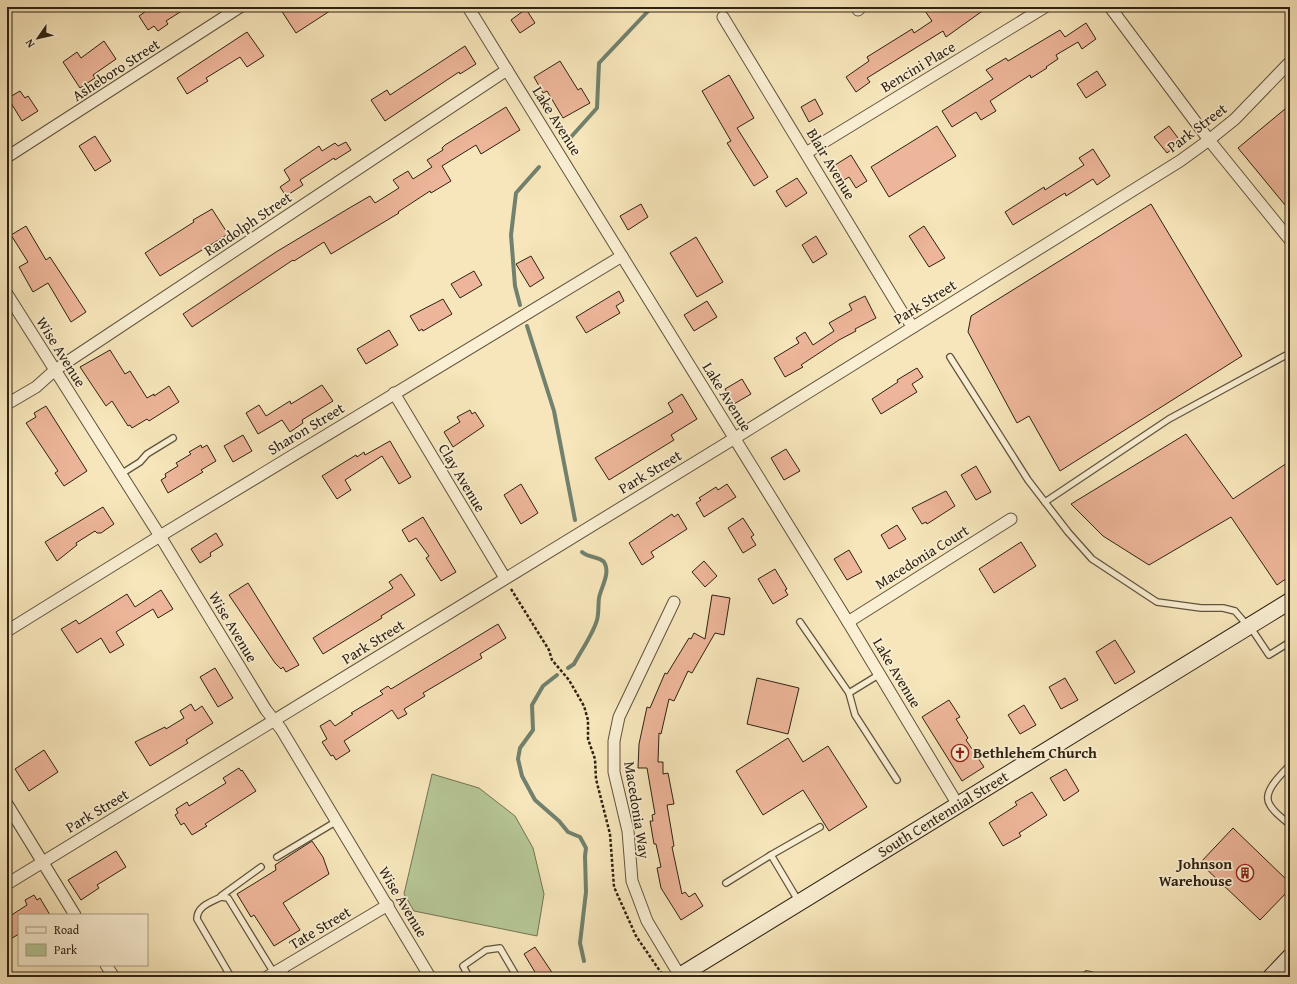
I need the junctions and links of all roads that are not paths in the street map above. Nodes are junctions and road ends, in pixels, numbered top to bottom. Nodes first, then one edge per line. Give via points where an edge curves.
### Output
1 (240, 7) edge
2 (468, 7) edge
3 (1045, 7) edge
4 (1110, 7) edge
5 (723, 17) dead end
6 (1290, 62) edge
7 (508, 70) junction
8 (1209, 140) junction
9 (806, 153) junction
10 (7, 157) edge
11 (1290, 240) edge
12 (622, 256) junction
13 (7, 294) edge
14 (913, 327) junction
15 (1290, 353) edge
16 (950, 357) dead end
17 (55, 370) junction
18 (394, 393) junction
19 (7, 404) edge
20 (173, 438) dead end
21 (735, 438) junction
22 (121, 474) junction
23 (1045, 502) junction
24 (1012, 518) dead end
25 (160, 536) junction
26 (505, 578) junction
27 (1290, 601) edge
28 (674, 602) dead end
29 (800, 622) dead end
30 (848, 622) junction
31 (1249, 626) junction
32 (7, 631) edge
33 (1290, 642) edge
34 (880, 674) junction
35 (848, 693) junction
36 (274, 721) junction
37 (1290, 765) edge
38 (897, 780) dead end
39 (7, 804) edge
40 (958, 805) junction
41 (337, 820) junction
42 (1290, 825) edge
43 (820, 827) dead end
44 (771, 855) junction
45 (277, 857) dead end
46 (42, 862) junction
47 (261, 867) dead end
48 (726, 883) dead end
49 (7, 884) edge
50 (221, 897) junction
51 (799, 902) junction
52 (388, 905) junction
53 (74, 914) edge
54 (1290, 957) edge
55 (107, 966) edge
56 (278, 974) edge
57 (679, 976) edge
58 (114, 977) edge
59 (231, 977) edge
60 (430, 977) edge
61 (469, 977) edge
62 (517, 977) edge
63 (1084, 977) edge
64 (1098, 977) edge
65 (1271, 977) edge

1 - 10 street, Asheboro Street
2 - 7 street, Lake Avenue
3 - 9 street, Bencini Place
4 - 8 street
5 - 9 street, Blair Avenue
6 - 8 street, Park Street via 1235,119
7 - 12 street, Lake Avenue
7 - 17 street, Randolph Street
8 - 11 street
8 - 14 street, Park Street via 1180,161
9 - 14 street, Blair Avenue
12 - 18 street, Sharon Street
12 - 21 street, Lake Avenue
13 - 17 street, Wise Avenue
14 - 21 street, Park Street
15 - 23 lane via 1169,419
16 - 23 lane via 1019,467
17 - 19 street, Randolph Street via 36,387
17 - 22 street, Wise Avenue
18 - 25 street, Sharon Street
18 - 26 street, Clay Avenue
20 - 22 lane
21 - 26 street, Park Street
21 - 30 street, Lake Avenue
22 - 25 street, Wise Avenue
23 - 31 lane via 1092,559 1158,602 1235,611
24 - 30 street, Macedonia Court
25 - 32 street, Sharon Street
25 - 36 street, Wise Avenue
26 - 36 street, Park Street
27 - 31 street, South Centennial Street
28 - 57 street, Macedonia Way via 619,717 614,749 614,772 628,831 632,880 647,921
29 - 35 lane
30 - 34 street, Lake Avenue
31 - 33 lane via 1269,655
31 - 40 street, South Centennial Street
34 - 35 lane
34 - 40 street, Lake Avenue
35 - 38 lane via 855,715
36 - 41 street, Wise Avenue
36 - 46 street, Park Street
37 - 42 lane via 1269,790 1268,800 1270,806
39 - 46 street
40 - 51 street, South Centennial Street
41 - 45 lane
41 - 52 street, Wise Avenue
43 - 44 lane
44 - 48 lane
44 - 51 lane
46 - 49 street, Park Street
46 - 53 street
47 - 50 lane
50 - 56 lane via 228,898
50 - 59 lane via 200,908 197,919
51 - 57 street, South Centennial Street
52 - 56 street, Tate Street
52 - 60 street, Wise Avenue
54 - 65 street
55 - 58 street
61 - 62 lane via 463,966 491,948 500,948
63 - 64 lane via 1087,974

